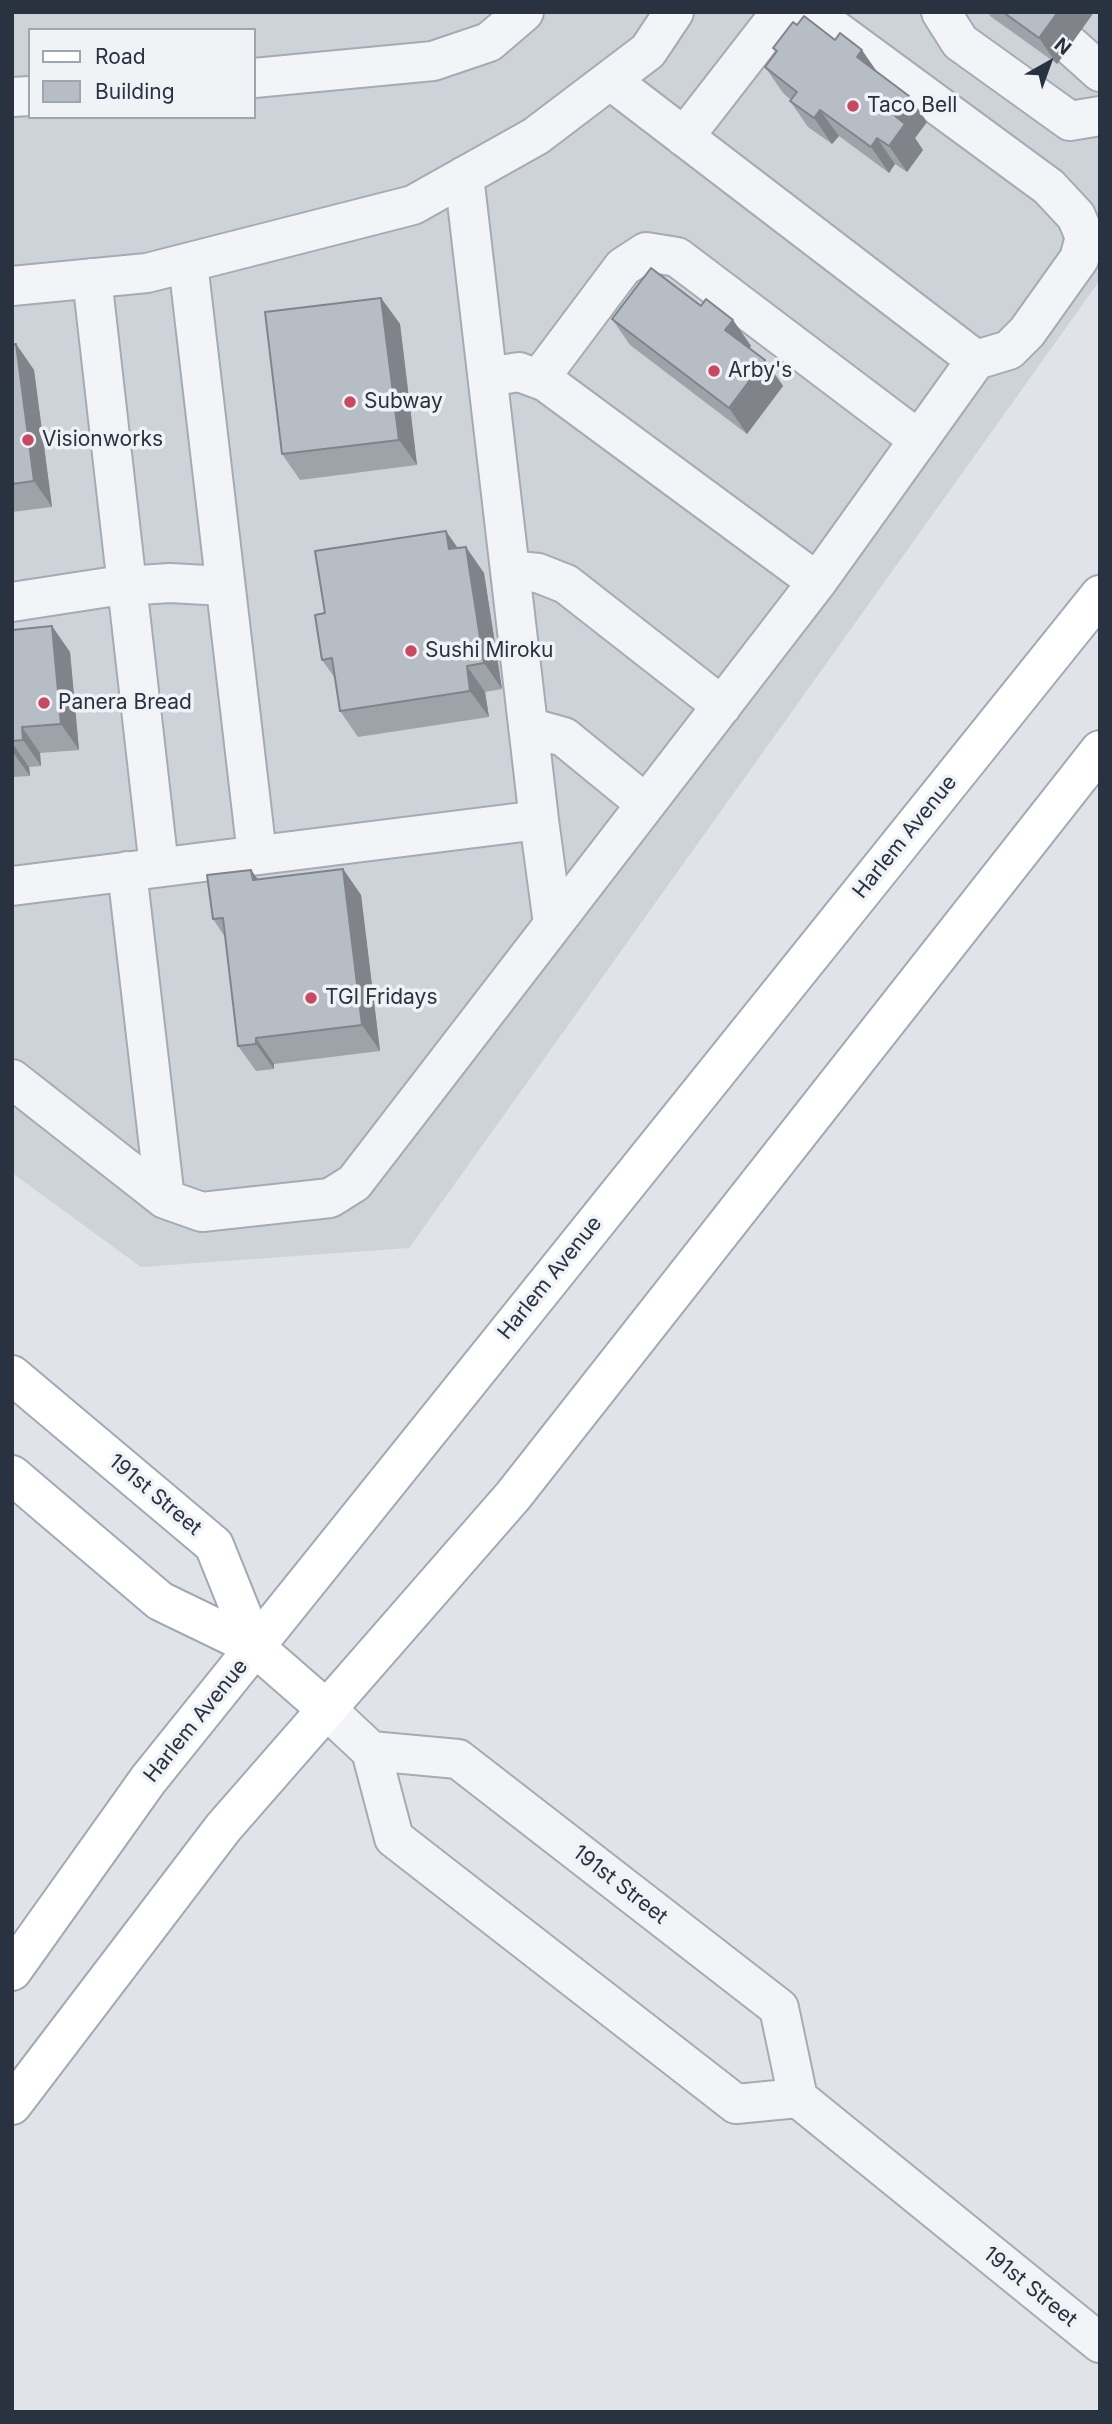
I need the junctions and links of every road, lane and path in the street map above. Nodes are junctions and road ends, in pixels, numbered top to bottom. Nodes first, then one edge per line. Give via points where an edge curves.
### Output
1 (524, 12) edge
2 (674, 12) edge
3 (941, 12) edge
4 (1070, 46) dead end
5 (1100, 72) edge
6 (256, 78) edge
7 (610, 80) junction
8 (1100, 117) edge
9 (684, 137) junction
10 (464, 176) junction
11 (188, 263) junction
12 (92, 278) junction
13 (12, 286) edge
14 (976, 360) junction
15 (488, 377) junction
16 (539, 379) junction
17 (919, 440) junction
18 (510, 570) junction
19 (817, 582) junction
20 (128, 585) junction
21 (225, 586) junction
22 (1100, 595) edge
23 (12, 602) edge
24 (722, 706) junction
25 (528, 727) junction
26 (1100, 750) edge
27 (646, 804) junction
28 (539, 820) junction
29 (257, 855) junction
30 (143, 869) junction
31 (12, 886) edge
32 (554, 924) junction
33 (12, 1079) edge
34 (165, 1199) junction
35 (12, 1374) edge
36 (12, 1475) edge
37 (256, 1647) junction
38 (325, 1708) junction
39 (371, 1751) junction
40 (12, 1972) edge
41 (798, 2098) junction
42 (12, 2105) edge
43 (1100, 2343) edge

1 - 6 street via 489,42 433,61
2 - 7 street via 648,51
3 - 8 street via 960,41 1070,121
4 - 5 street
7 - 9 street
7 - 10 street via 536,136
9 - 14 street
9 - 14 street via 771,25 802,13 820,18 1049,187 1076,216 1085,237 1079,259 1009,350
10 - 11 street via 413,205
10 - 15 street
11 - 12 street
11 - 21 street
12 - 13 street
12 - 20 street
14 - 17 street
15 - 16 street via 519,372
15 - 18 street
16 - 17 street via 623,267 646,253 677,257
16 - 19 street
17 - 19 street
18 - 24 street via 538,573 566,584
18 - 25 street
19 - 24 street
20 - 21 street
20 - 23 street
20 - 30 street
21 - 29 street
22 - 37 main road, Harlem Avenue
24 - 27 street
25 - 27 street via 564,737
25 - 28 street
26 - 38 main road via 513,1496
27 - 32 street
28 - 29 street
28 - 32 street
29 - 30 street
30 - 31 street
30 - 34 street
32 - 34 street via 354,1183 330,1198 202,1212
33 - 34 street
35 - 37 main road, 191st Street via 214,1545
36 - 37 main road, 191st Street via 160,1601
37 - 38 main road, 191st Street
37 - 40 main road, Harlem Avenue via 148,1780
38 - 39 street, 191st Street
38 - 42 main road via 223,1828
39 - 41 street via 394,1838 736,2104
39 - 41 street, 191st Street via 458,1759 779,2008
41 - 43 street, 191st Street

